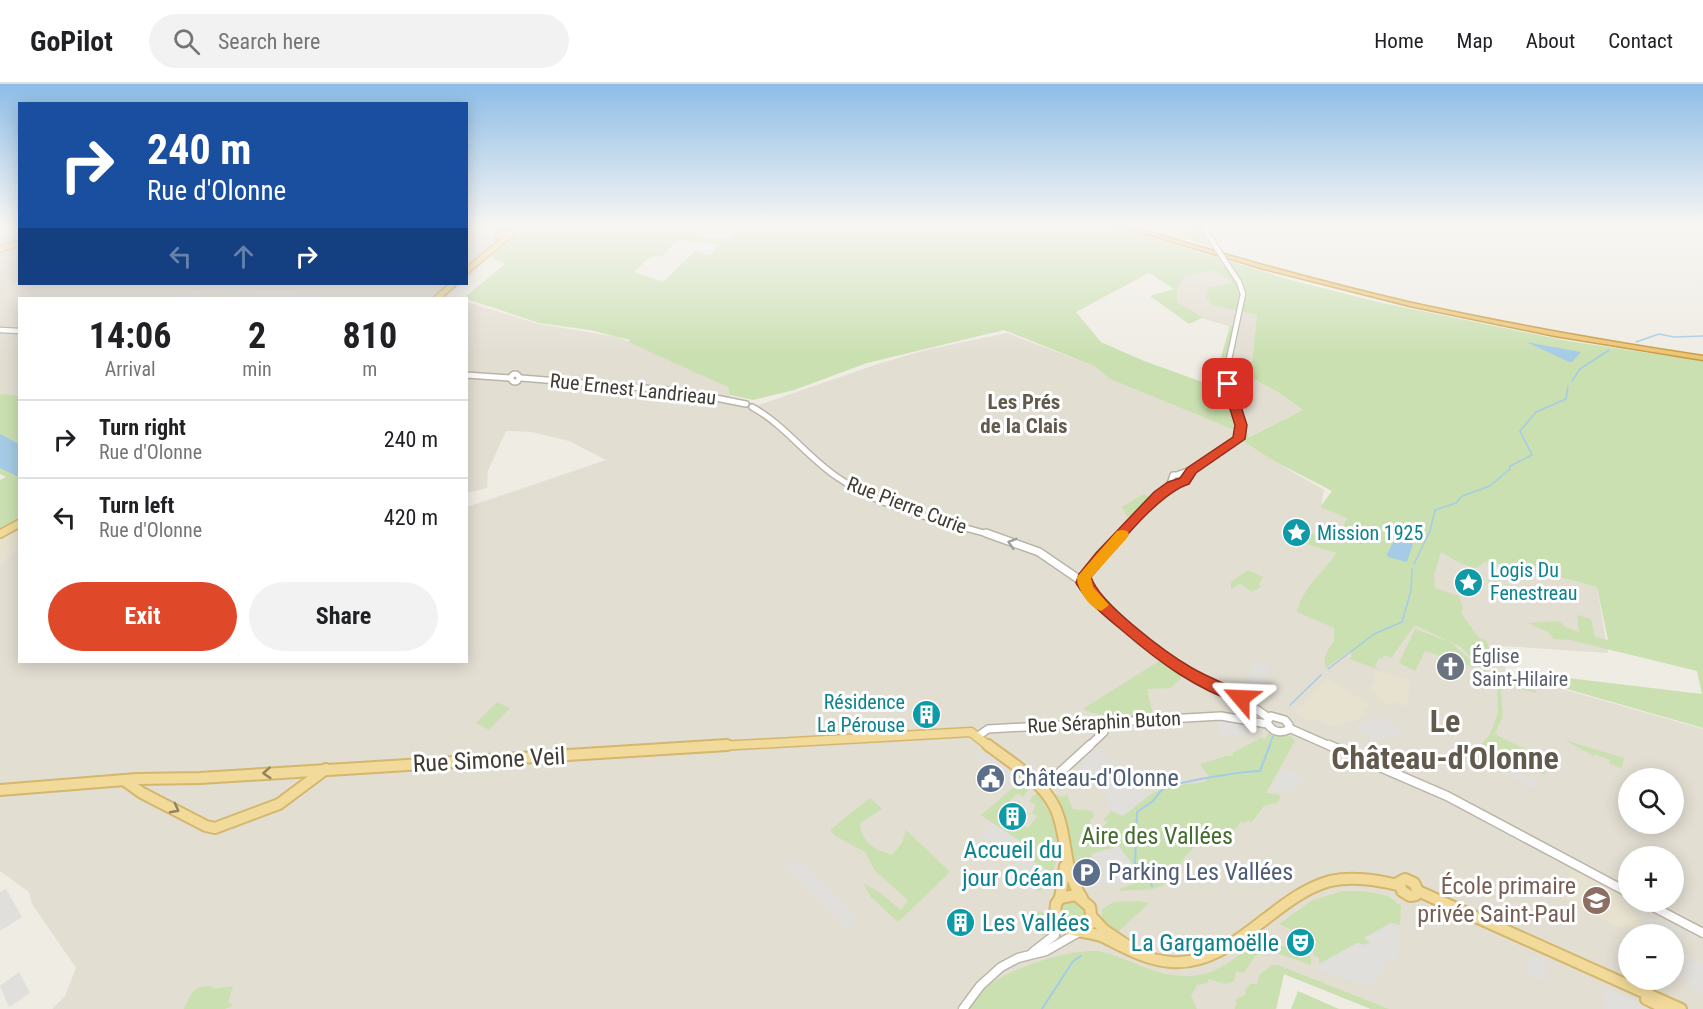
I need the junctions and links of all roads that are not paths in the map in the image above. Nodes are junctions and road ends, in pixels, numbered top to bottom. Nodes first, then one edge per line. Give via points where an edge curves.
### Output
1 (1230, 269) edge
2 (1261, 269) edge
3 (1273, 269) edge
4 (452, 285) edge
5 (438, 297) edge
6 (0, 330) edge
7 (18, 331) edge
8 (1614, 343) junction
9 (1703, 356) edge
10 (468, 375) edge
11 (752, 407) joint
12 (18, 524) edge
13 (0, 534) edge
14 (1081, 579) junction
15 (1268, 721) junction
16 (1104, 722) junction
17 (1289, 728) junction
18 (978, 735) junction
19 (326, 769) junction
20 (147, 779) junction
21 (124, 781) junction
22 (1043, 788) junction
23 (136, 789) junction
24 (0, 790) edge
25 (1065, 858) junction
26 (1618, 887) edge
27 (1060, 898) junction
28 (1082, 898) junction
29 (1663, 912) edge
30 (1056, 918) junction
31 (1094, 919) junction
32 (1081, 932) junction
33 (1703, 933) edge
34 (1031, 954) junction
35 (1139, 954) junction
36 (1594, 972) junction
37 (963, 1009) edge
38 (1666, 1009) edge
39 (1681, 1009) edge

1 - 14 street, bridge via 1243,294 1228,375 1242,430 1240,437 1182,476 1185,481 1175,480
2 - 8 highway via 1507,326
3 - 8 highway via 1482,319
4 - 5 main road
6 - 7 street
8 - 9 highway
10 - 11 street, Rue Ernest Landrieau via 516,375 681,391 752,403
14 -> 11 street, Rue Pierre Curie via 1038,552 873,497 837,479 781,424
12 - 13 main road
14 - 15 street, Rue Pierre Curie via 1098,603 1169,662 1234,694
15 - 16 street, Rue Séraphin Buton via 1254,724 1221,716
15 - 17 street via 1282,718
15 - 17 street, Rue Séraphin Buton via 1279,733
16 - 18 street, Rue Séraphin Buton via 988,729
16 - 22 street via 1104,732
17 - 26 street via 1447,796
18 - 19 main road, Rue Simone Veil via 880,735
18 - 22 main road
19 -> 20 main road, Rue Simone Veil
23 -> 19 main road via 215,828 279,804
20 - 21 main road, Rue Simone Veil
20 - 23 street
21 - 23 main road
21 - 24 main road, Rue Simone Veil
22 - 25 main road via 1057,812
25 - 27 main road
25 - 28 main road via 1071,880
27 - 28 main road via 1070,894
27 - 30 main road via 1054,908
28 - 31 main road
29 - 33 street
30 - 32 main road via 1068,930
30 - 34 street via 1055,935
31 - 32 main road
31 - 35 main road
32 - 34 street via 1044,952
32 - 35 main road via 1102,936
34 - 37 street via 994,972
35 - 36 main road via 1172,962 1204,958 1220,951 1294,895 1325,882 1365,879 1398,885 1400,880 1408,880 1418,891
36 - 38 main road
36 - 39 main road

